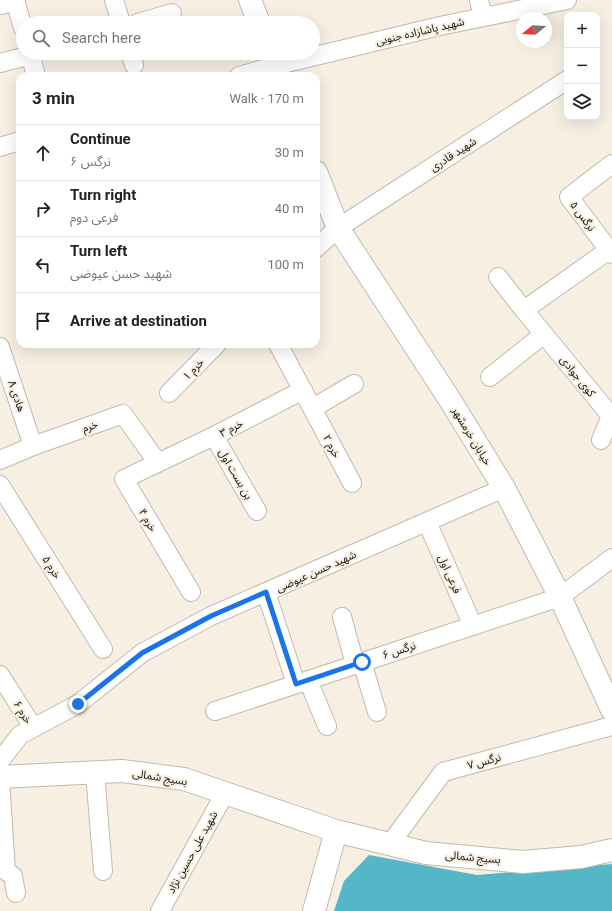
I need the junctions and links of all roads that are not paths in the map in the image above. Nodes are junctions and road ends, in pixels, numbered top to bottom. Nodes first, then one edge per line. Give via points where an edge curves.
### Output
1 (114, 0) edge
2 (250, 0) edge
3 (559, 1) edge
4 (10, 2) edge
5 (481, 8) edge
6 (570, 12) edge
7 (172, 13) dead end
8 (17, 16) edge
9 (119, 16) edge
10 (162, 16) edge
11 (256, 16) edge
12 (320, 54) edge
13 (16, 59) edge
14 (32, 60) edge
15 (295, 60) edge
16 (0, 64) edge
17 (274, 65) edge
18 (35, 72) edge
19 (254, 72) edge
20 (564, 82) edge
21 (16, 142) edge
22 (0, 147) edge
23 (612, 164) edge
24 (320, 182) edge
25 (338, 228) junction
26 (320, 244) edge
27 (610, 252) edge
28 (498, 277) dead end
29 (524, 310) junction
30 (544, 334) junction
31 (0, 347) edge
32 (213, 348) edge
33 (280, 348) edge
34 (490, 377) dead end
35 (354, 384) dead end
36 (303, 390) junction
37 (169, 393) dead end
38 (313, 408) junction
39 (214, 436) junction
40 (601, 440) dead end
41 (33, 446) junction
42 (0, 460) edge
43 (158, 463) junction
44 (352, 483) dead end
45 (0, 485) edge
46 (504, 488) junction
47 (257, 511) dead end
48 (427, 522) junction
49 (612, 558) edge
50 (191, 592) dead end
51 (266, 592) junction
52 (560, 597) junction
53 (342, 617) dead end
54 (473, 626) junction
55 (103, 649) dead end
56 (359, 663) junction
57 (0, 675) edge
58 (302, 682) junction
59 (612, 710) edge
60 (215, 711) dead end
61 (377, 712) dead end
62 (327, 726) dead end
63 (612, 726) edge
64 (33, 728) junction
65 (2, 757) edge
66 (95, 772) junction
67 (0, 778) edge
68 (225, 793) junction
69 (336, 831) junction
70 (390, 844) junction
71 (612, 850) edge
72 (103, 871) dead end
73 (16, 893) dead end
74 (160, 911) edge
75 (314, 911) edge

1 - 9 street
2 - 11 street
3 - 5 street, شهید پاشازاده جنوبی
3 - 6 street
4 - 8 street
5 - 12 street, شهید پاشازاده جنوبی via 440,26
7 - 10 street
13 - 16 street
14 - 18 street
15 - 17 street, شهید پاشازاده جنوبی
17 - 19 street, شهید پاشازاده جنوبی
20 - 25 street, شهید قادری
21 - 22 street
23 - 27 street, نرگس ۵ via 569,197
24 - 25 street, خیابان خرمشهر
25 - 26 street
25 - 46 street, خیابان خرمشهر
27 - 29 street
28 - 29 street, کوی جوادی
29 - 30 street, کوی جوادی
30 - 34 street
30 - 40 street, کوی جوادی via 611,416
31 - 41 street, هادی ۸
32 - 37 street, خرم ۱
33 - 36 street, خرم ۲
35 - 38 street
36 - 38 street, خرم ۲
36 - 39 street, خرم ۳
38 - 44 street, خرم ۲
39 - 43 street, خرم ۳
39 - 47 street, بن بست اول
41 - 42 street, خرم
41 - 43 street, خرم via 123,414
43 - 50 street, خرم ۴ via 124,480
45 - 55 street, خرم ۵
46 - 48 street, شهید حسن عیوضی
46 - 52 street, خیابان خرمشهر
48 - 51 street, شهید حسن عیوضی
48 - 54 street, فرعی اول
49 - 52 street, نرگس ۶
51 - 58 street
51 - 64 street, شهید حسن عیوضی via 211,616 142,653 78,704
52 - 54 street, نرگس ۶
52 - 59 street, خیابان خرمشهر
53 - 56 street
54 - 56 street, نرگس ۶
56 - 58 street, نرگس ۶
56 - 61 street
57 - 64 street, خرم ۶
58 - 60 street, نرگس ۶
58 - 62 street
63 - 70 street, نرگس ۷ via 442,772
64 - 65 street, شهید حسن عیوضی via 20,735
66 - 67 street, بسیج شمالی
66 - 68 street, بسیج شمالی via 122,771 184,779
66 - 72 street
67 - 73 street via 6,871 12,876
68 - 69 street, بسیج شمالی
68 - 74 street, شهید علی حسین نژاد
69 - 70 street, بسیج شمالی
69 - 75 street
70 - 71 street, بسیج شمالی via 426,853 523,862 581,857

